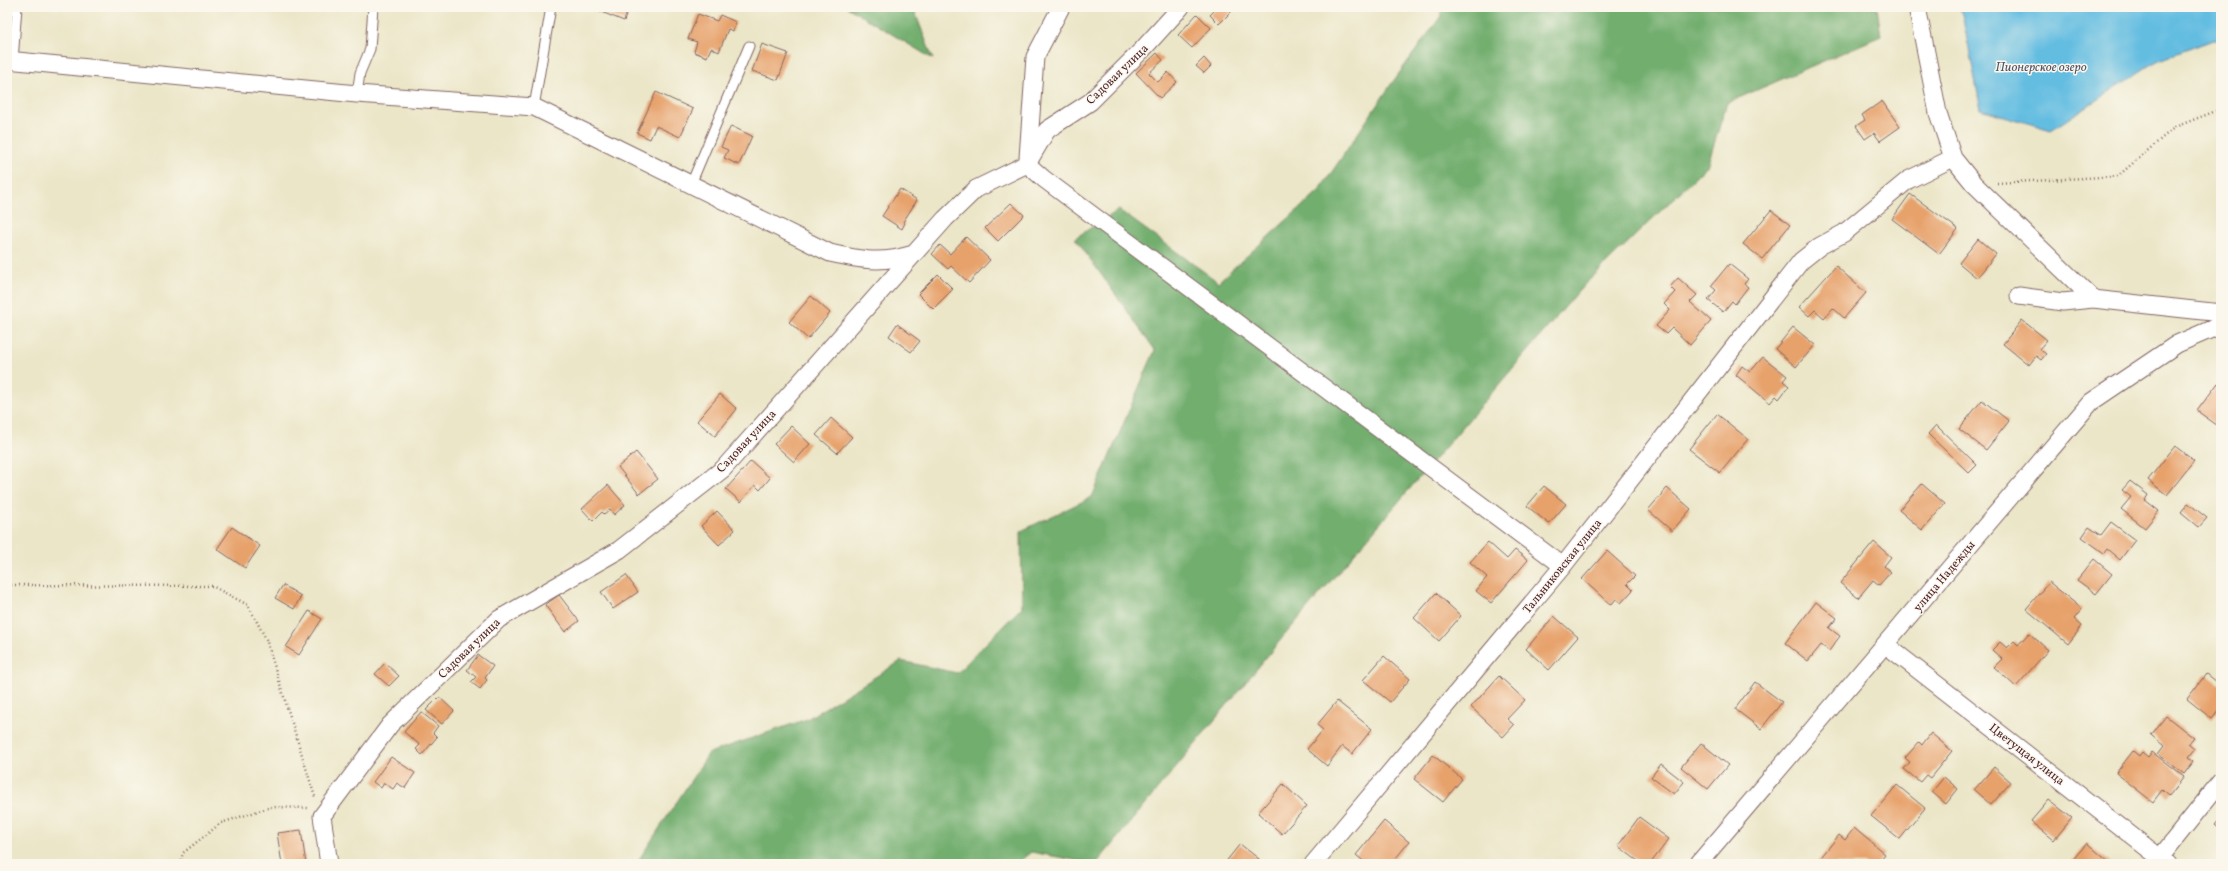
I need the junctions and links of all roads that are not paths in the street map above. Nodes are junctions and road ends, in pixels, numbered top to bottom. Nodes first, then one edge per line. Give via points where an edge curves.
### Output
1 (17, 7) edge
2 (373, 7) edge
3 (551, 7) edge
4 (1061, 7) edge
5 (1181, 7) edge
6 (1917, 7) edge
7 (749, 46) dead end
8 (10, 60) edge
9 (357, 94) junction
10 (534, 107) junction
11 (1953, 158) junction
12 (1027, 164) junction
13 (691, 184) junction
14 (913, 254) junction
15 (2019, 296) dead end
16 (2093, 300) junction
17 (2221, 313) edge
18 (2221, 325) edge
19 (1563, 566) junction
20 (1886, 645) junction
21 (2221, 781) edge
22 (2161, 862) edge
23 (329, 864) edge
24 (1313, 864) edge
25 (1698, 864) edge

1 - 8 lane
2 - 9 lane via 370,50 360,73
3 - 10 lane
4 - 12 street via 1035,57
5 - 12 street, Садовая улица via 1090,102 1047,130
6 - 11 street via 1938,114
7 - 13 lane
8 - 9 street
9 - 10 street
10 - 13 street
11 - 16 street via 1974,184
11 - 19 street, Тальниковская улица via 1908,180 1844,233 1820,246 1801,261
12 - 14 street, Садовая улица via 976,189
12 - 19 street via 1063,194
13 - 14 street via 830,253 863,261 895,260
14 - 23 street, Садовая улица via 723,469 619,550 499,619 390,725 322,816
15 - 16 street via 2063,302
16 - 17 street
18 - 20 street, улица Надежды via 2177,344 2091,402
19 - 24 street, Тальниковская улица
20 - 22 street, Цветущая улица
20 - 25 street, улица Надежды
21 - 22 street

